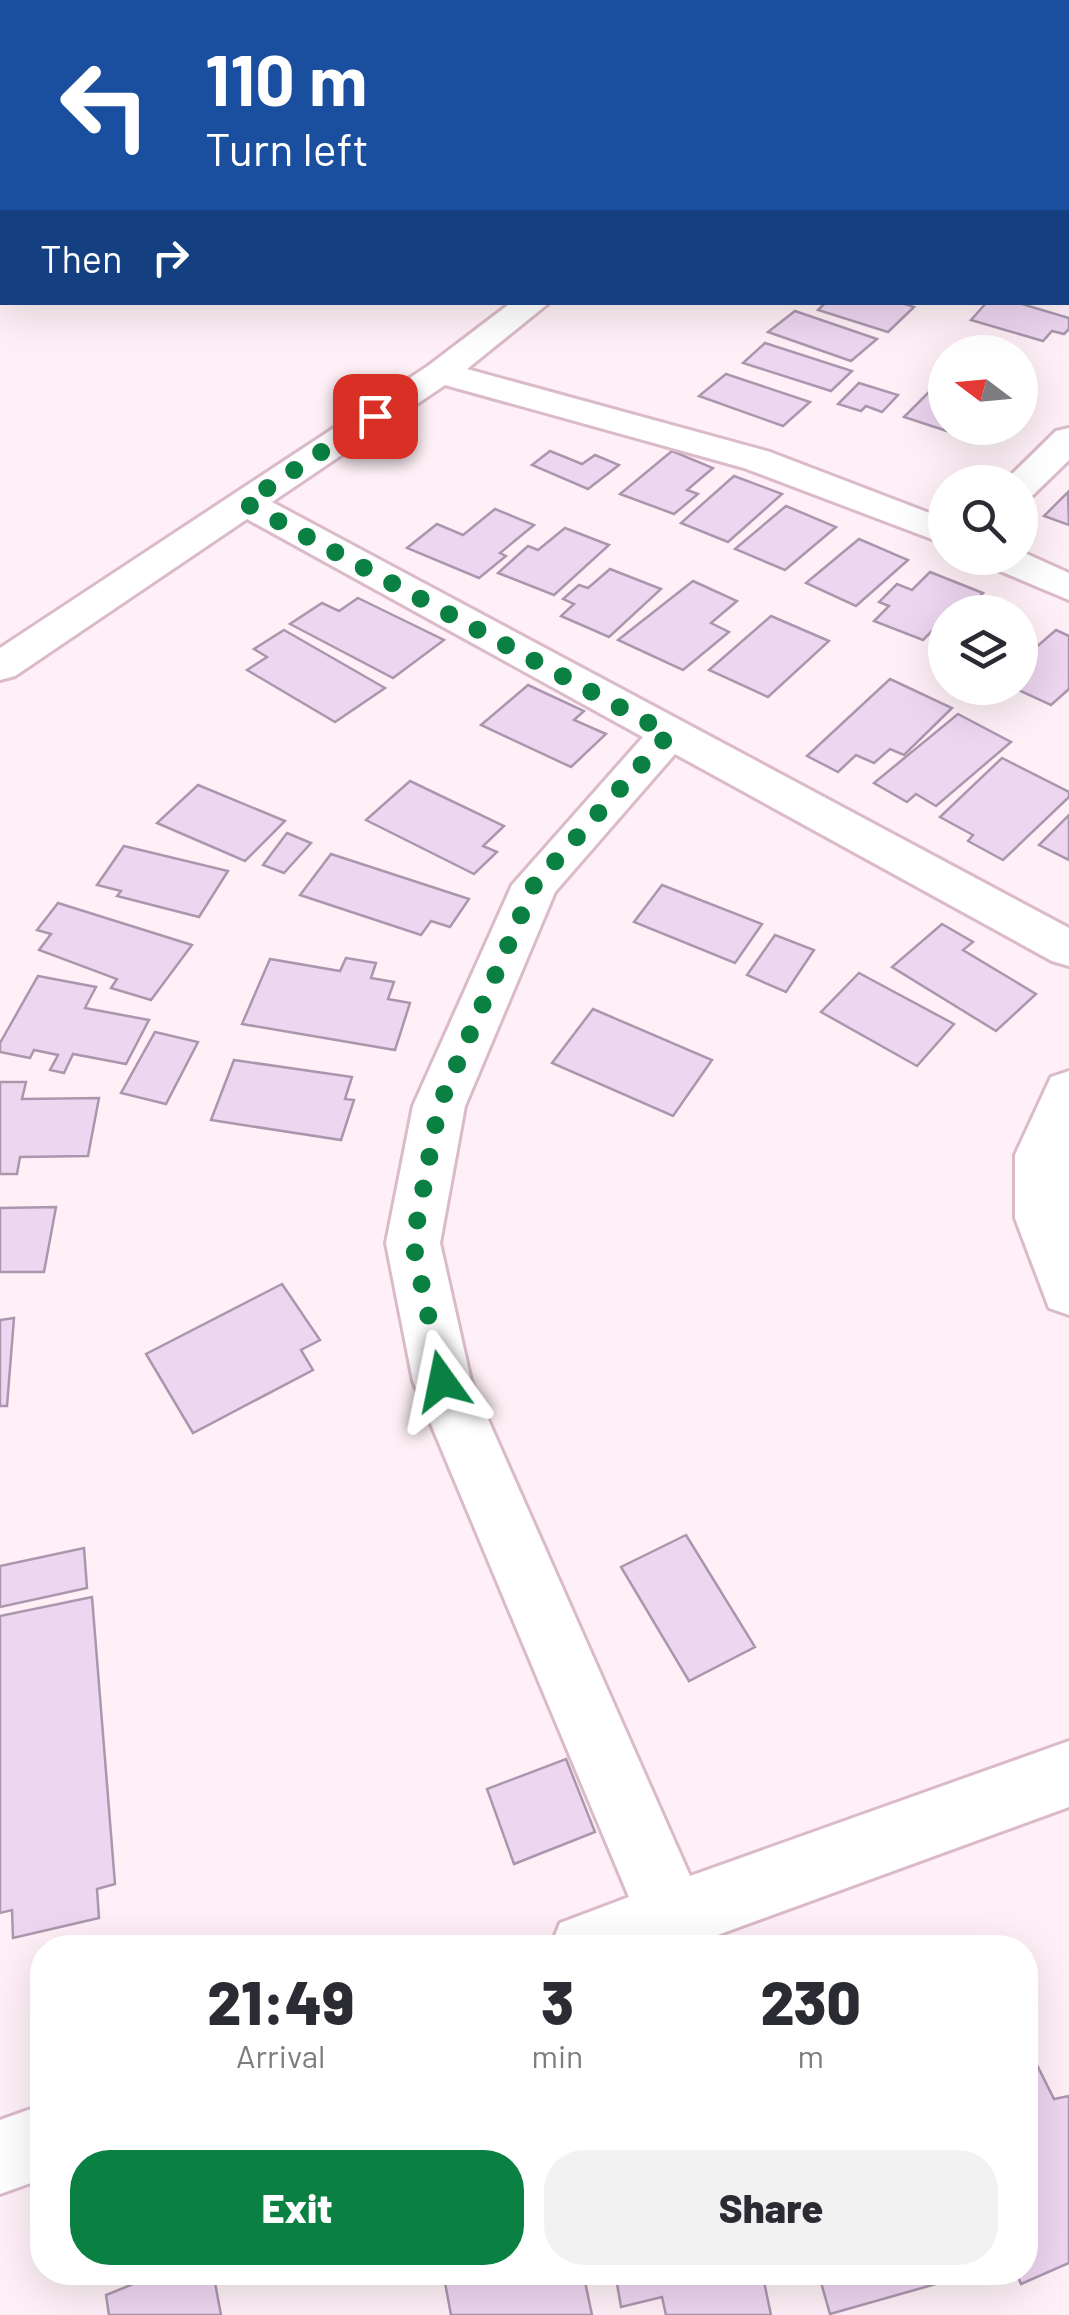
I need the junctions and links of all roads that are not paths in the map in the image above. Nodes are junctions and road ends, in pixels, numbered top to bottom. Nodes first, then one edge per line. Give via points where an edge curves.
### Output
1 (530, 305) edge
2 (440, 373) junction
3 (1069, 439) edge
4 (1038, 469) edge
5 (245, 503) junction
6 (928, 525) edge
7 (1038, 574) edge
8 (1069, 588) edge
9 (0, 667) edge
10 (669, 734) junction
11 (1069, 949) edge
12 (1069, 1091) edge
13 (1069, 1292) edge
14 (1069, 1774) edge
15 (672, 1916) junction
16 (620, 1935) edge
17 (30, 2147) edge
18 (0, 2158) edge

1 - 2 street
2 - 5 street
2 - 6 street via 758,460
3 - 4 street
5 - 9 street
5 - 10 street
7 - 8 street
10 - 11 street
10 - 15 street via 534,885 439,1106 413,1243 442,1381
12 - 13 street via 1041,1156 1042,1218
14 - 15 street
15 - 16 street
17 - 18 street

